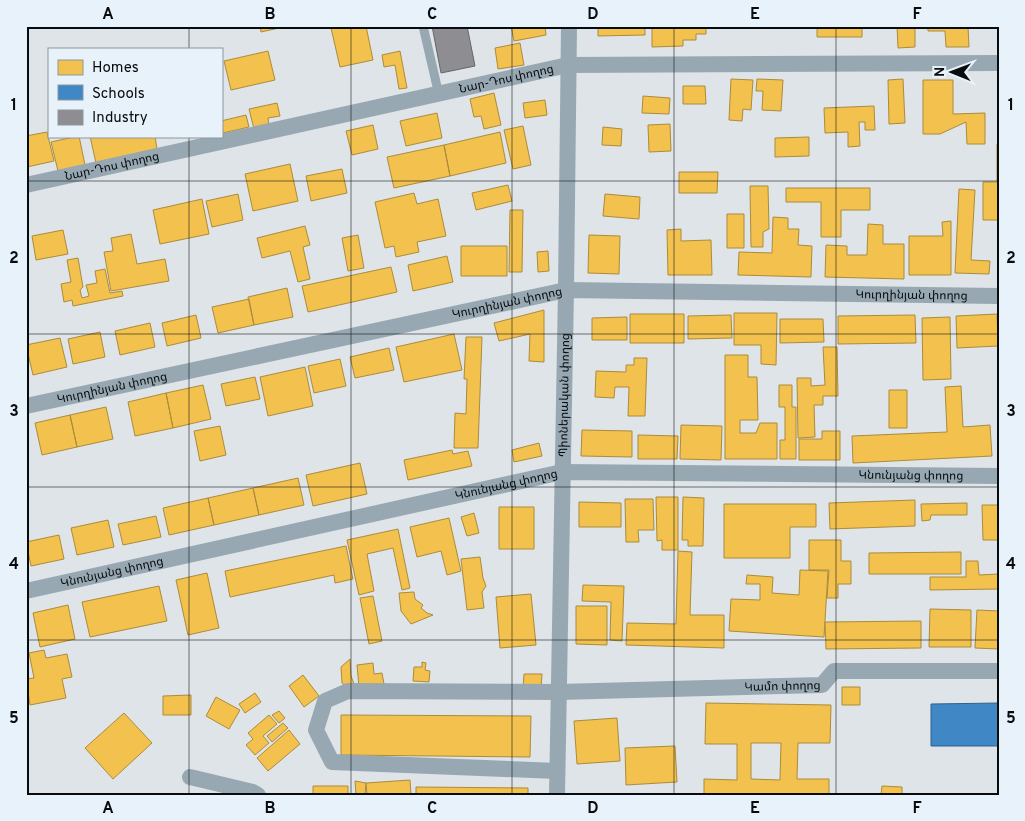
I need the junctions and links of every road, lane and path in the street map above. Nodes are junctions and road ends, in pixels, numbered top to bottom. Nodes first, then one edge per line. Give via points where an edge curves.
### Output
1 (423, 26) edge
2 (569, 26) edge
3 (999, 63) edge
4 (568, 66) junction
5 (439, 95) junction
6 (26, 185) edge
7 (566, 290) junction
8 (999, 296) edge
9 (26, 406) edge
10 (562, 472) junction
11 (999, 476) edge
12 (26, 592) edge
13 (999, 670) edge
14 (559, 692) junction
15 (557, 771) junction
16 (190, 777) dead end
17 (258, 795) edge
18 (557, 795) edge

1 - 5 lane
2 - 4 street, Պիոներական փողոց
3 - 4 street, Նար-Դոս փողոց
4 - 5 street, Նար-Դոս փողոց
4 - 7 street, Պիոներական փողոց
5 - 6 street, Նար-Դոս փողոց
7 - 8 street, Կուրղինյան փողոց
7 - 9 street, Կուրղինյան փողոց
7 - 10 street, Պիոներական փողոց
10 - 11 street, Կնունյանց փողոց
10 - 12 street, Կնունյանց փողոց
10 - 14 street, Պիոներական փողոց
13 - 14 street, Կամո փողոց via 834,671 822,685
14 - 15 street, Պիոներական փողոց
14 - 15 street, Կամո փողոց via 348,691 325,701 316,730 332,762
15 - 18 street, Պիոներական փողոց
16 - 17 street

